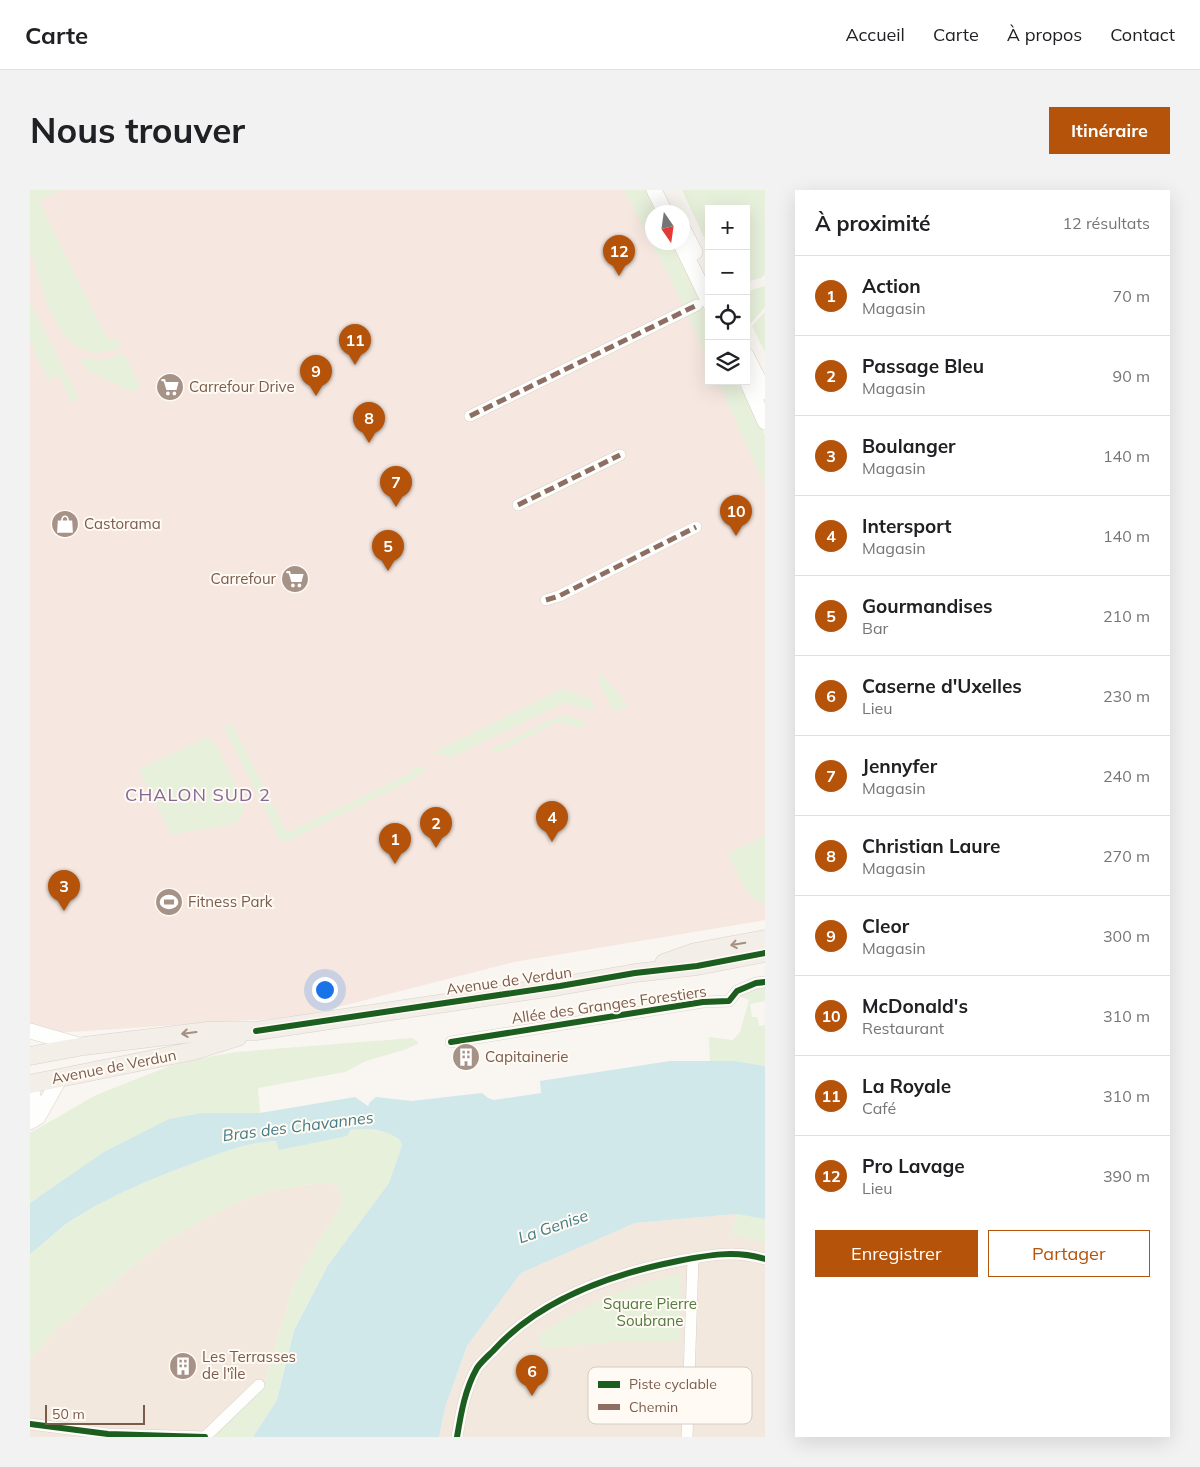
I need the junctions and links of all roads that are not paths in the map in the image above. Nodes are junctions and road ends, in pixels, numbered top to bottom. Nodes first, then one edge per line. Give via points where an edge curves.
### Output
1 (654, 190) edge
2 (664, 190) edge
3 (662, 205) edge
4 (672, 205) edge
5 (690, 243) edge
6 (683, 250) edge
7 (705, 272) edge
8 (703, 303) edge
9 (750, 363) edge
10 (749, 385) edge
11 (765, 392) edge
12 (470, 416) dead end
13 (765, 422) edge
14 (620, 455) dead end
15 (518, 505) dead end
16 (696, 527) dead end
17 (546, 600) dead end
18 (765, 939) edge
19 (765, 953) edge
20 (635, 974) junction
21 (765, 982) edge
22 (30, 1031) edge
23 (256, 1031) junction
24 (451, 1042) dead end
25 (84, 1046) junction
26 (30, 1056) edge
27 (60, 1078) junction
28 (30, 1084) edge
29 (34, 1119) edge
30 (693, 1258) junction
31 (765, 1258) edge
32 (690, 1367) edge
33 (259, 1385) dead end
34 (30, 1424) edge
35 (688, 1424) edge
36 (205, 1437) edge
37 (456, 1437) edge
38 (687, 1437) edge

1 - 3 main road
2 - 4 main road
5 - 7 main road
6 - 8 main road
8 - 12 street
9 - 11 main road
10 - 13 main road
14 - 15 street
16 - 17 street
18 -> 20 main road, Avenue de Verdun via 695,952
19 - 20 main road, Avenue de Verdun
20 - 23 main road, Avenue de Verdun
21 - 24 street, Allée des Granges Forestiers via 737,991 729,1001 703,1002
22 - 25 main road
23 -> 25 main road, Avenue de Verdun via 208,1031
23 - 27 main road, Avenue de Verdun via 193,1051
25 - 26 main road, Avenue de Verdun
27 - 28 main road, Avenue de Verdun
27 - 29 main road
28 - 29 main road
30 - 31 street via 734,1253
30 - 32 street
30 - 37 street via 644,1268 601,1282 529,1320 502,1341 478,1367 466,1393
33 - 36 street
34 - 36 street via 108,1434
35 - 38 street

